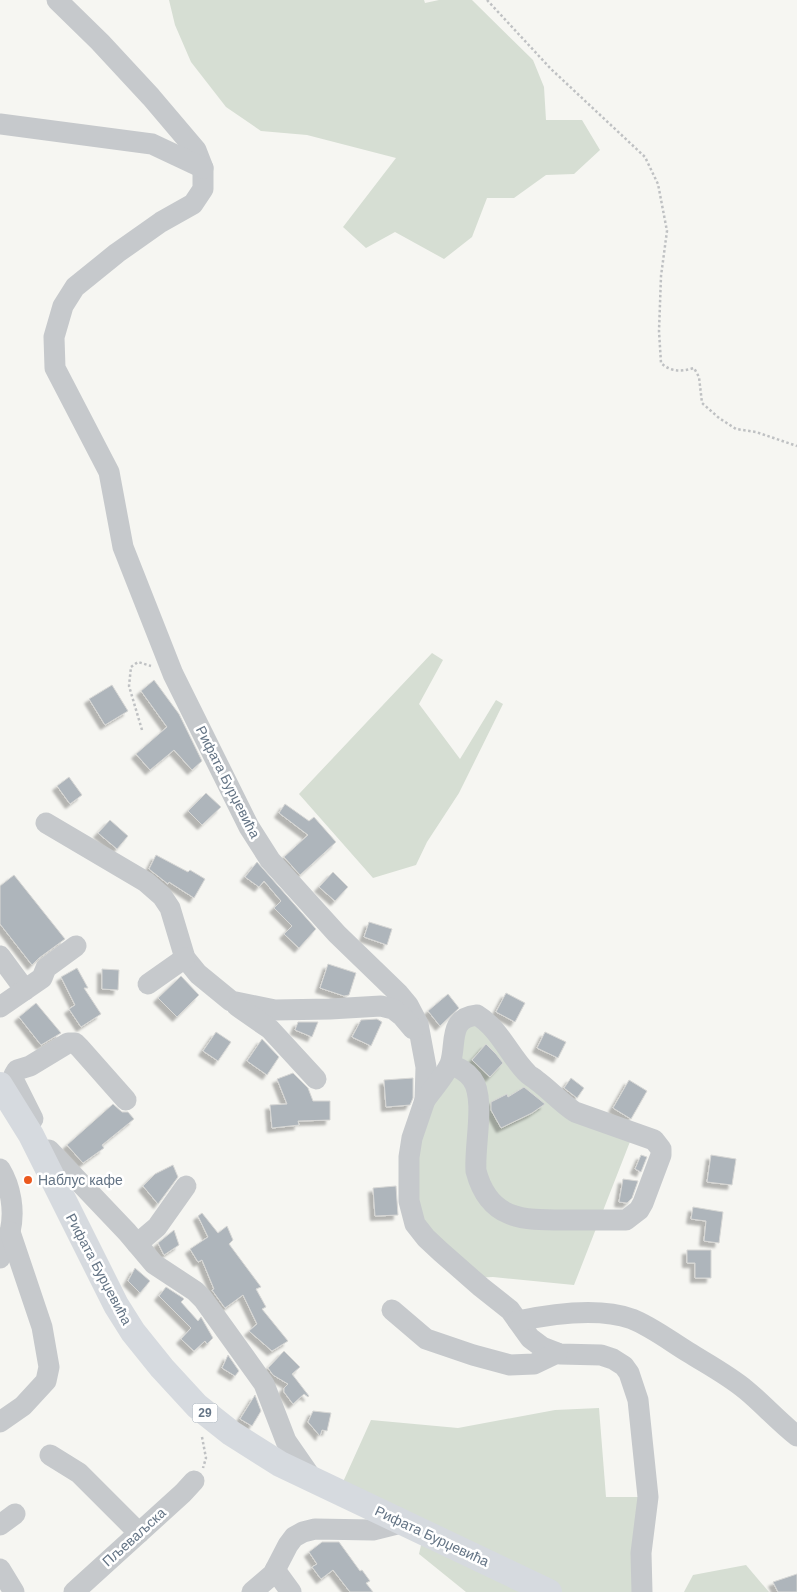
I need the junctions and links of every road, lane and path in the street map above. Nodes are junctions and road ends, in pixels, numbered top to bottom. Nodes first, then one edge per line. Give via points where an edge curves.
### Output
1 (57, 0) edge
2 (487, 0) edge
3 (0, 124) edge
4 (203, 168) junction
5 (797, 446) edge
6 (173, 674) junction
7 (142, 730) dead end
8 (46, 823) dead end
9 (76, 946) dead end
10 (0, 956) edge
11 (185, 958) junction
12 (148, 984) dead end
13 (25, 990) junction
14 (231, 1002) junction
15 (0, 1007) edge
16 (422, 1047) junction
17 (450, 1064) junction
18 (316, 1079) dead end
19 (0, 1085) edge
20 (126, 1100) dead end
21 (425, 1100) junction
22 (45, 1152) junction
23 (0, 1169) edge
24 (186, 1186) dead end
25 (10, 1232) junction
26 (138, 1244) junction
27 (0, 1258) edge
28 (392, 1310) dead end
29 (518, 1321) junction
30 (557, 1353) junction
31 (0, 1422) edge
32 (788, 1422) edge
33 (202, 1435) dead end
34 (797, 1436) edge
35 (50, 1455) dead end
36 (194, 1481) joint
37 (314, 1481) junction
38 (405, 1522) junction
39 (139, 1533) junction
40 (0, 1569) edge
41 (275, 1570) junction
42 (14, 1592) edge
43 (74, 1592) edge
44 (252, 1592) edge
45 (291, 1592) edge
46 (549, 1592) edge
47 (642, 1592) edge

1 - 4 street via 151,97 196,150
2 - 5 path via 551,69 645,156 658,184 667,231 661,276 661,363 669,370 694,368 699,376 702,403 736,429
3 - 4 street via 152,144
4 - 6 street, Рифата Бурџевића via 202,189 193,204 161,222 75,287 63,306 54,338 55,368 108,472 123,547
6 - 7 path via 138,662 131,667 129,686
6 - 16 street, Рифата Бурџевића via 249,827 270,860 408,1005 418,1024
8 - 11 street via 146,882 162,896 170,908
9 - 13 street via 46,968 42,978
10 - 13 street
11 - 12 street
11 - 14 street via 198,974
13 - 15 street
14 - 16 street, Рифата Бурџевића via 275,1010 381,1006 402,1016 415,1031
14 - 18 street via 270,1029
16 - 21 street, Рифата Бурџевића via 426,1067
17 - 17 street, Рифата Бурџевића via 454,1031 465,1018 477,1015 497,1034 528,1074 566,1106 654,1140 661,1149 661,1155 639,1210 626,1220 533,1220 501,1210 487,1196 478,1180 475,1162 478,1092 472,1079
17 - 21 street, Рифата Бурџевића
19 - 22 main road, Рифата Бурџевића / 29
20 - 22 street via 75,1043 68,1043 30,1066 17,1070 14,1080
21 - 29 street, Рифата Бурџевића via 409,1157 409,1201 414,1224 480,1287 510,1310
22 - 26 street, Рифата Бурџевића
22 - 37 main road, Рифата Бурџевића / 29 via 116,1305 162,1368 197,1406 231,1433
23 - 25 street via 10,1190
24 - 26 street via 157,1227
25 - 27 street
25 - 31 street via 42,1327 49,1367 46,1381 23,1406
26 - 37 street, Рифата Бурџевића via 160,1269 195,1291 216,1316 264,1384 286,1441
28 - 30 street via 426,1339 510,1365 534,1364
29 - 30 street, Рифата Бурџевића via 530,1338
29 - 32 street via 591,1313 631,1319 725,1374
30 - 47 street, Рифата Бурџевића via 601,1355 612,1359 629,1373 637,1394 648,1498 641,1553
32 - 34 street
33 - 36 path via 206,1458
35 - 39 street via 79,1473
36 - 39 street, Пљеваљска
37 - 38 main road, Рифата Бурџевића / 29
38 - 41 street via 373,1530 315,1529 303,1532 288,1545
38 - 46 main road, Рифата Бурџевића / 29
39 - 43 street, Пљеваљска
40 - 42 street
41 - 44 street
41 - 45 street

